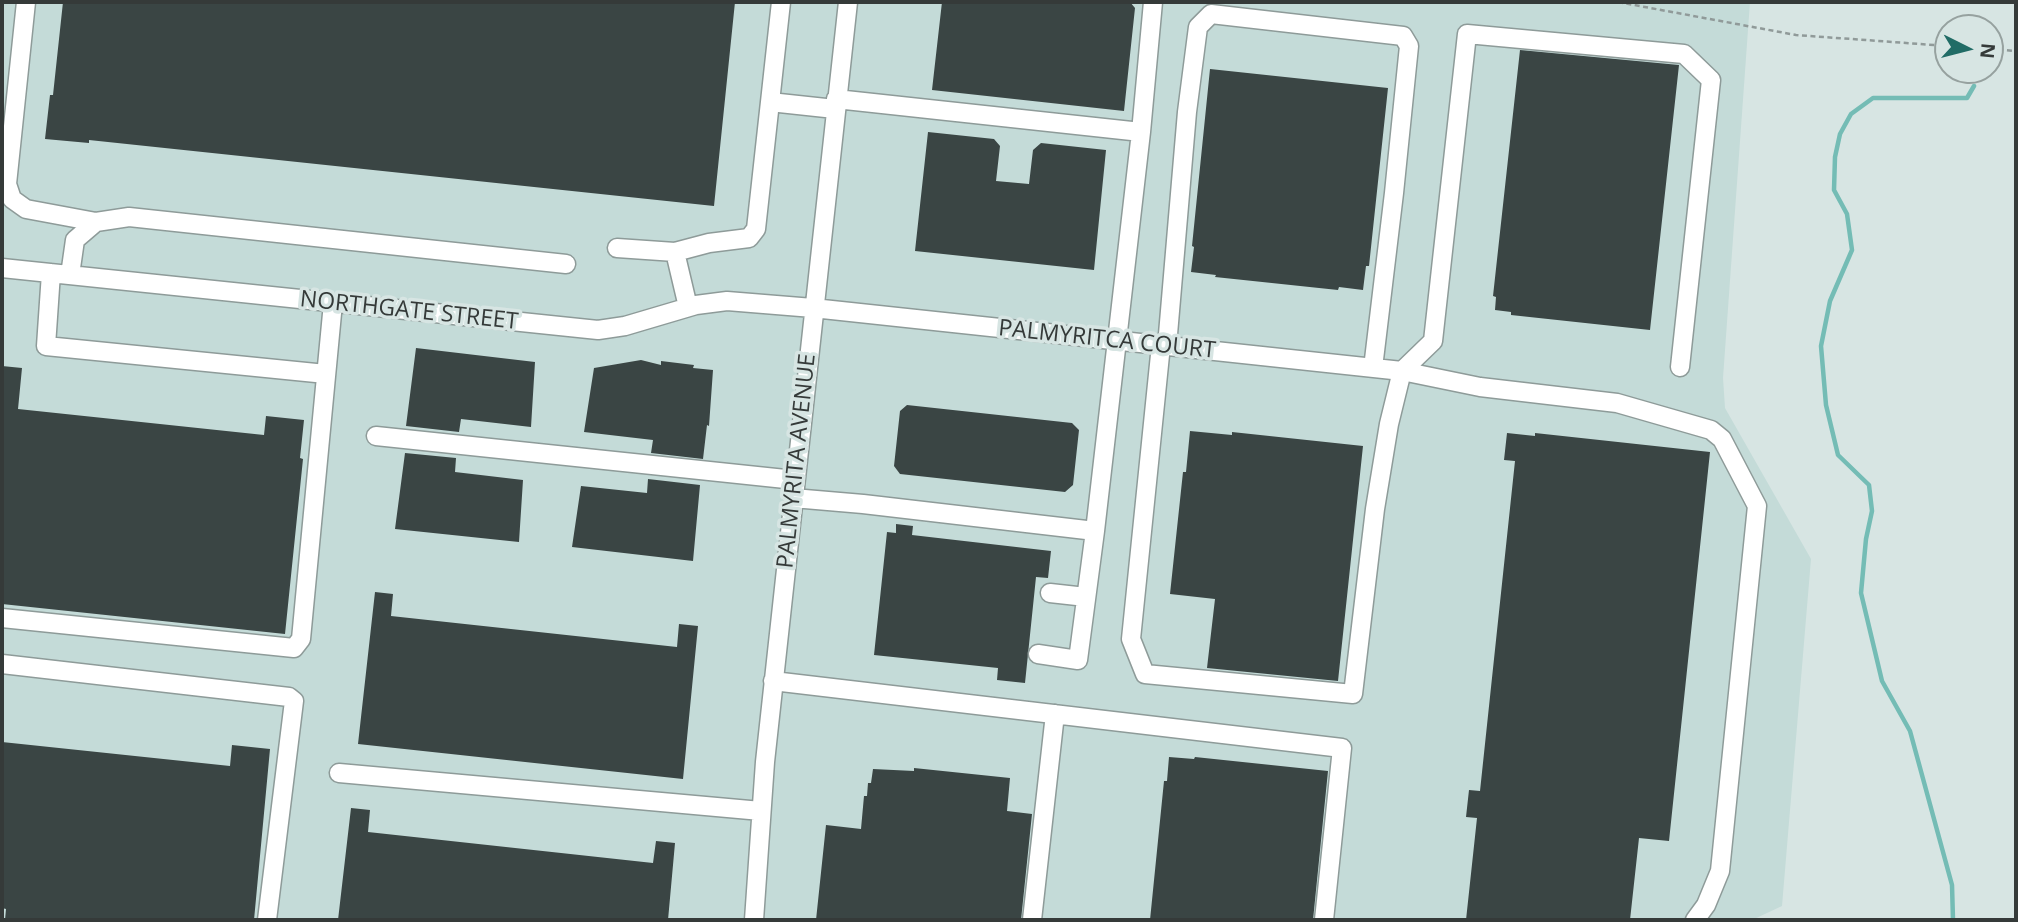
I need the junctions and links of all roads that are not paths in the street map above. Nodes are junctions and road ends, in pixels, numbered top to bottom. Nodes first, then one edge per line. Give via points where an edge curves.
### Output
1 (26, 2) edge
2 (781, 2) edge
3 (848, 2) edge
4 (1153, 2) edge
5 (770, 102) junction
6 (835, 104) junction
7 (1141, 132) junction
8 (96, 222) junction
9 (617, 248) dead end
10 (675, 252) junction
11 (566, 264) dead end
12 (2, 268) edge
13 (51, 273) junction
14 (70, 275) junction
15 (333, 303) junction
16 (688, 307) junction
17 (813, 308) junction
18 (1118, 341) junction
19 (1164, 346) junction
20 (1680, 367) dead end
21 (1373, 368) junction
22 (1402, 371) junction
23 (326, 374) junction
24 (376, 436) dead end
25 (794, 489) junction
26 (1095, 531) junction
27 (1049, 593) dead end
28 (1086, 597) junction
29 (2, 618) edge
30 (1038, 654) dead end
31 (2, 664) edge
32 (773, 681) junction
33 (1055, 714) junction
34 (339, 773) dead end
35 (761, 811) junction
36 (267, 920) edge
37 (754, 920) edge
38 (1032, 920) edge
39 (1324, 920) edge
40 (1695, 920) edge

1 - 8 street via 7,184 12,199 26,209
2 - 5 street
3 - 6 street, PALMYRITA AVENUE
4 - 7 street
5 - 6 street
5 - 10 street via 756,229 749,238
6 - 7 street
6 - 17 street, PALMYRITA AVENUE
7 - 18 street
8 - 11 street via 129,217
8 - 14 street via 75,240
9 - 10 street
10 - 16 street
12 - 13 street, NORTHGATE STREET
13 - 14 street, NORTHGATE STREET
13 - 23 street via 46,346
14 - 15 street, NORTHGATE STREET
15 - 16 street, NORTHGATE STREET via 598,330 625,327
15 - 23 street
16 - 17 street, NORTHGATE STREET via 727,301
17 - 18 street, PALMYRITCA COURT
17 - 25 street, PALMYRITA AVENUE
18 - 19 street, PALMYRITCA COURT
18 - 26 street
19 - 21 street, PALMYRITCA COURT
19 - 21 street via 1198,27 1211,14 1403,36 1409,46
19 - 22 street via 1131,639 1145,674 1353,694 1376,509
20 - 22 street via 1711,80 1684,54 1467,34 1433,341
21 - 22 street, PALMYRITCA COURT
22 - 40 street, PALMYRITCA COURT via 1480,387 1617,403 1711,430 1722,439 1757,506 1720,871
23 - 29 street via 301,639 294,648
24 - 25 street
25 - 26 street via 863,504
25 - 32 street, PALMYRITA AVENUE
26 - 28 street
27 - 28 street
28 - 30 street via 1078,660
31 - 36 street via 294,701
32 - 33 street
32 - 35 street, PALMYRITA AVENUE
33 - 38 street
33 - 39 street via 1342,748
34 - 35 street
35 - 37 street, PALMYRITA AVENUE

